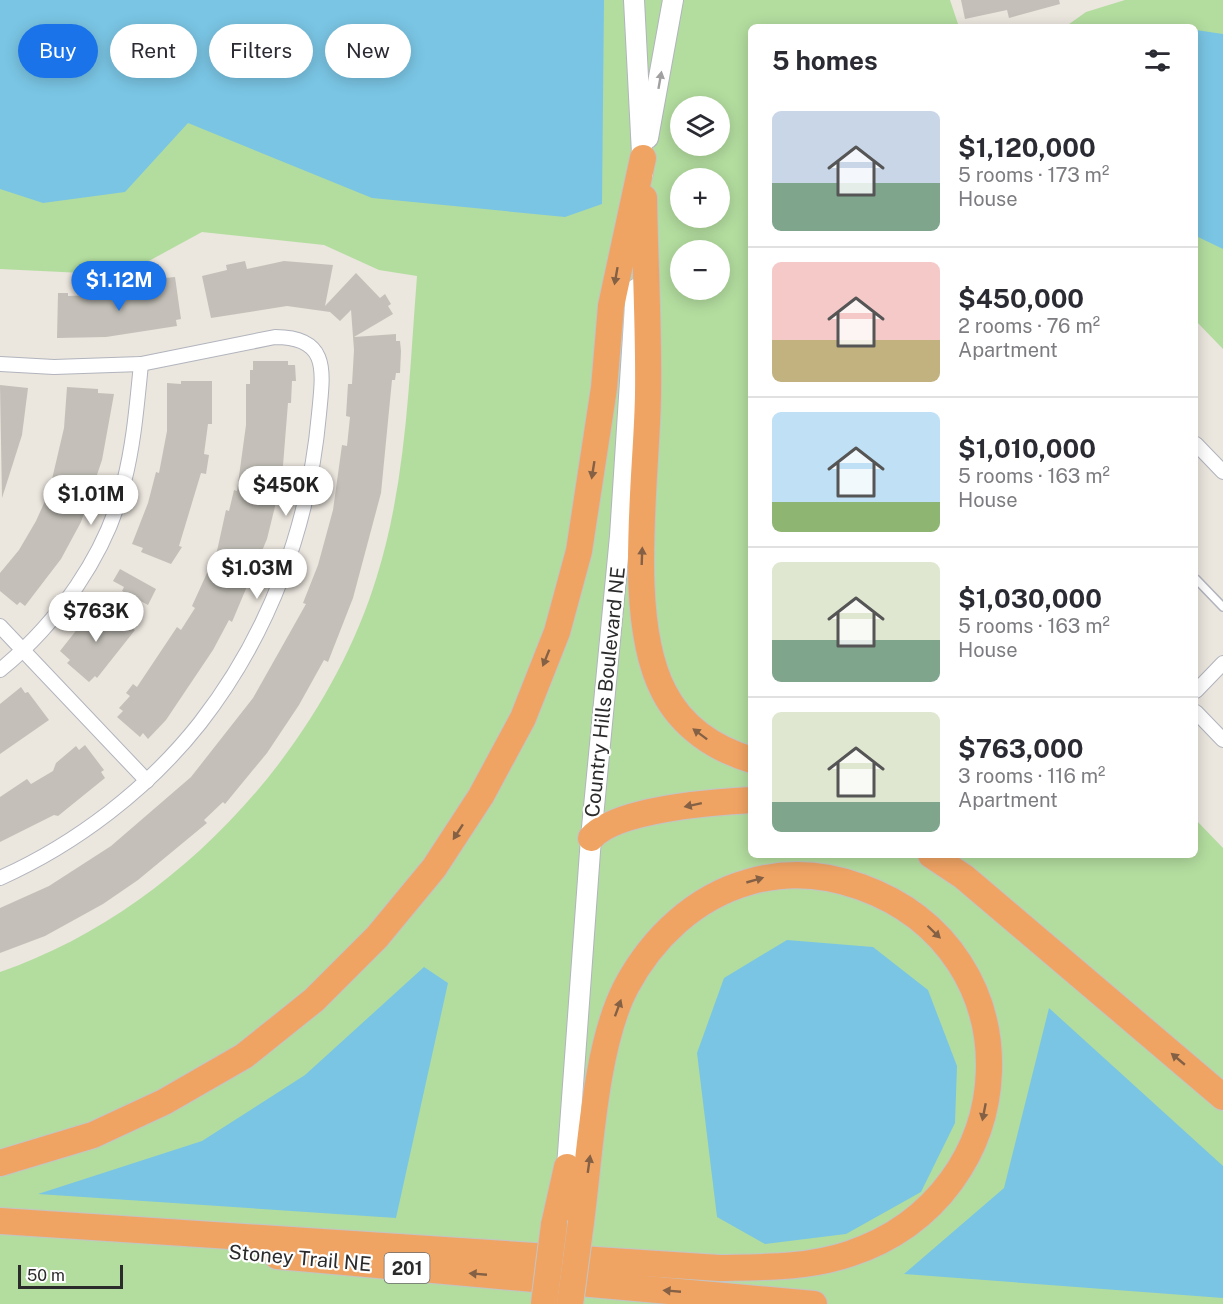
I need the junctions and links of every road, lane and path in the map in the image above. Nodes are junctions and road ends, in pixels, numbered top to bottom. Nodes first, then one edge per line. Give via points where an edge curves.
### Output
1 (634, 0) edge
2 (673, 0) edge
3 (644, 158) junction
4 (0, 364) edge
5 (141, 364) junction
6 (1198, 446) edge
7 (1223, 472) edge
8 (1198, 581) edge
9 (1223, 607) edge
10 (0, 626) edge
11 (24, 651) junction
12 (1223, 663) edge
13 (0, 670) edge
14 (1198, 689) edge
15 (1198, 714) edge
16 (1223, 740) edge
17 (748, 758) edge
18 (147, 781) junction
19 (748, 800) edge
20 (591, 838) junction
21 (936, 858) edge
22 (961, 858) edge
23 (0, 878) edge
24 (1087, 981) junction
25 (1223, 1097) edge
26 (0, 1164) edge
27 (567, 1167) joint
28 (0, 1221) edge
29 (566, 1224) junction
30 (0, 1232) edge
31 (544, 1304) edge
32 (570, 1304) edge
33 (814, 1304) edge

1 - 3 main road, Country Hills Boulevard NE
3 -> 2 main road, Country Hills Boulevard NE
17 -> 3 highway via 709,741 684,721 663,692 648,645 642,588 648,393
3 - 20 main road, Country Hills Boulevard NE via 620,536
3 -> 26 highway via 611,306 604,388 579,551 549,653 523,718 482,796 434,868 377,937 314,1000 244,1056 164,1102 93,1135
4 - 5 street via 54,368
5 - 11 street via 133,443 111,522 69,598
5 - 18 street via 275,337 295,337 316,352 322,381 307,497 276,593 226,686
6 - 7 street
8 - 9 lane
10 - 11 street
11 - 13 street
11 - 18 street
12 - 14 street
15 - 16 street
18 - 23 street via 68,840
19 -> 20 highway via 706,802 621,820
20 - 27 main road, Country Hills Boulevard NE
21 - 24 highway via 964,877
22 - 24 highway
25 -> 24 highway
27 - 29 highway
29 -> 28 highway via 602,1064 625,988 644,957 686,913 735,886 775,875 817,875 885,896 915,914 942,940 964,971 979,1007 988,1046 989,1086 982,1125 966,1160 944,1193 916,1220 884,1240 814,1264 719,1268
29 - 31 highway, bridge
29 - 32 highway, bridge
33 -> 30 highway, Stoney Trail NE / 201

